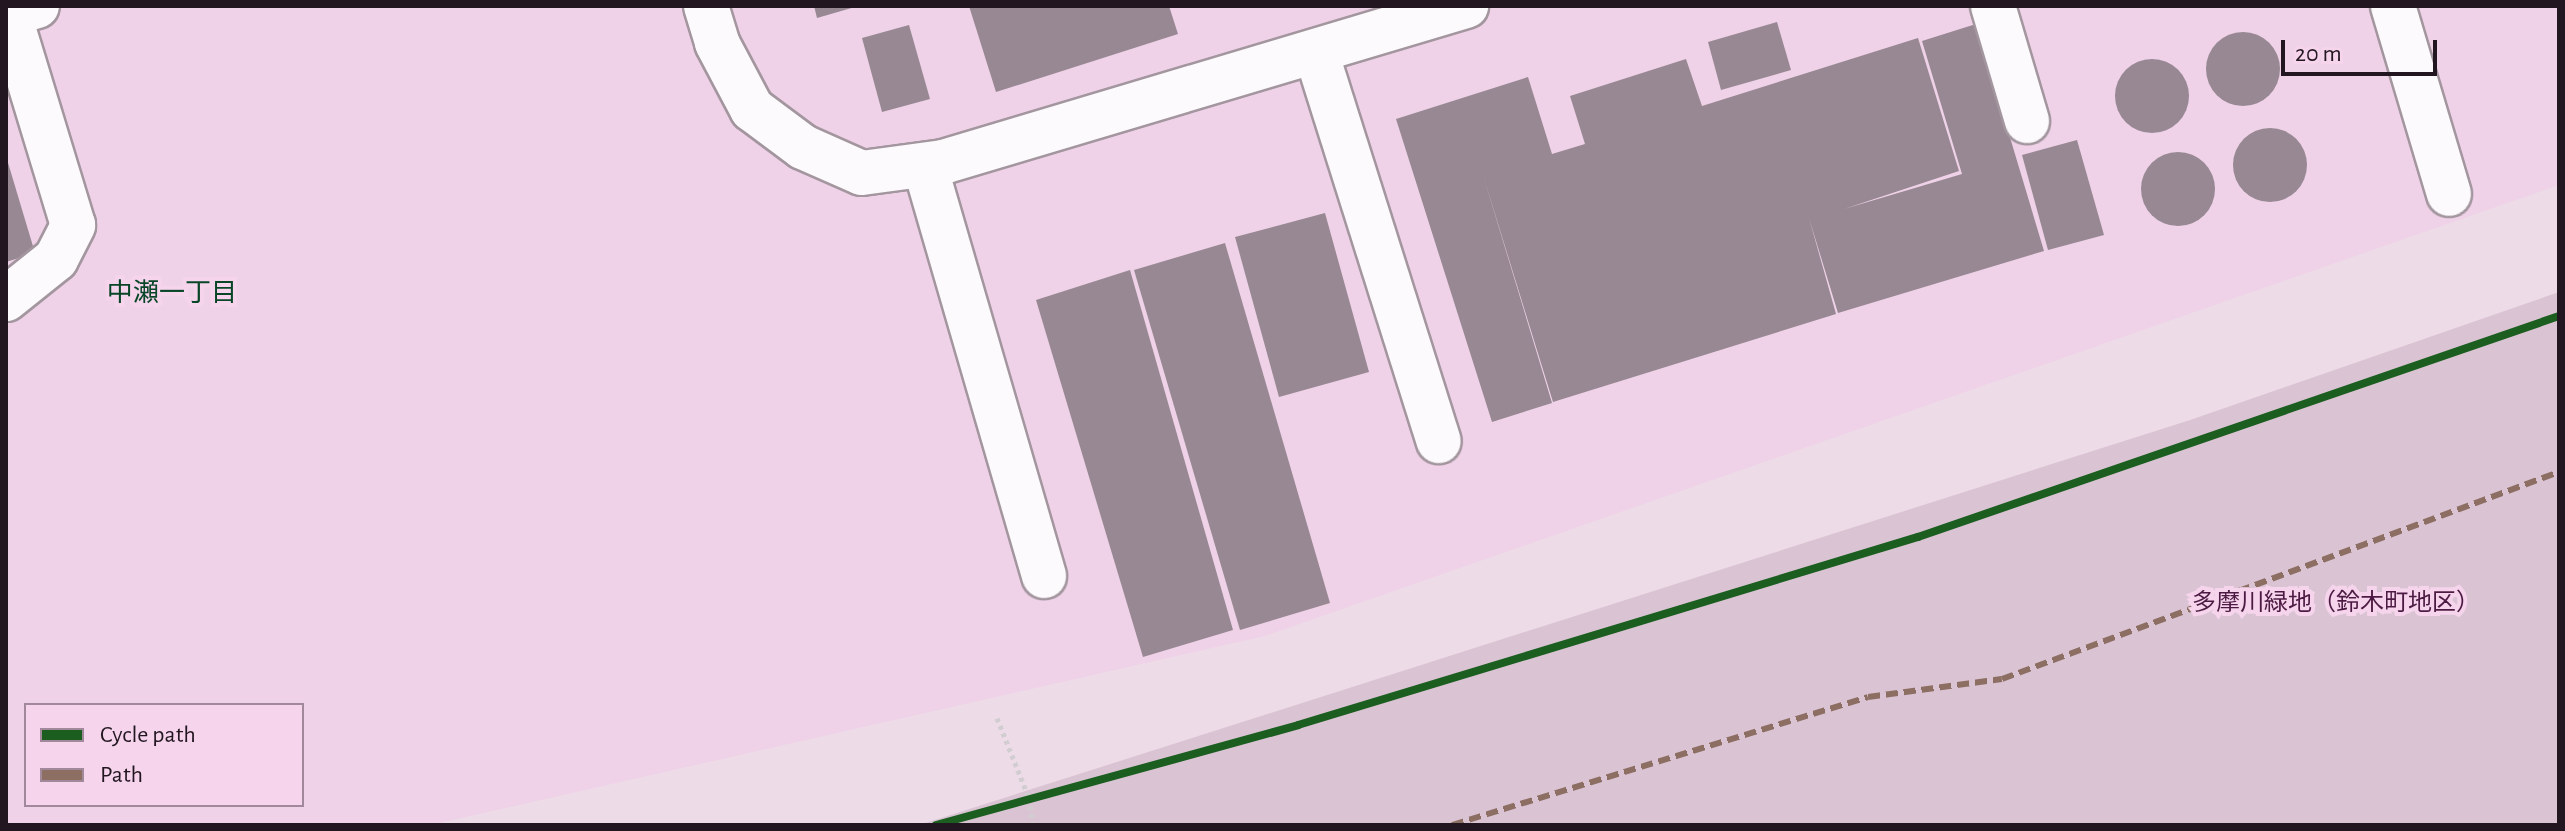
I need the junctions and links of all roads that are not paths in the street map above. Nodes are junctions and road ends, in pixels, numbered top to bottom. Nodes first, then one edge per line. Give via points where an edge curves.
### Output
1 (37, 6) edge
2 (706, 6) edge
3 (1466, 6) edge
4 (1993, 6) edge
5 (2393, 6) edge
6 (1316, 52) junction
7 (2027, 121) dead end
8 (925, 166) junction
9 (2449, 194) dead end
10 (6, 299) edge
11 (1439, 441) dead end
12 (1044, 576) dead end

1 - 10 lane via 9,14 73,225 56,259
2 - 8 lane via 717,43 752,109 803,147 862,173
3 - 6 lane
4 - 7 lane
5 - 9 lane
6 - 8 lane
6 - 11 lane
8 - 12 lane

